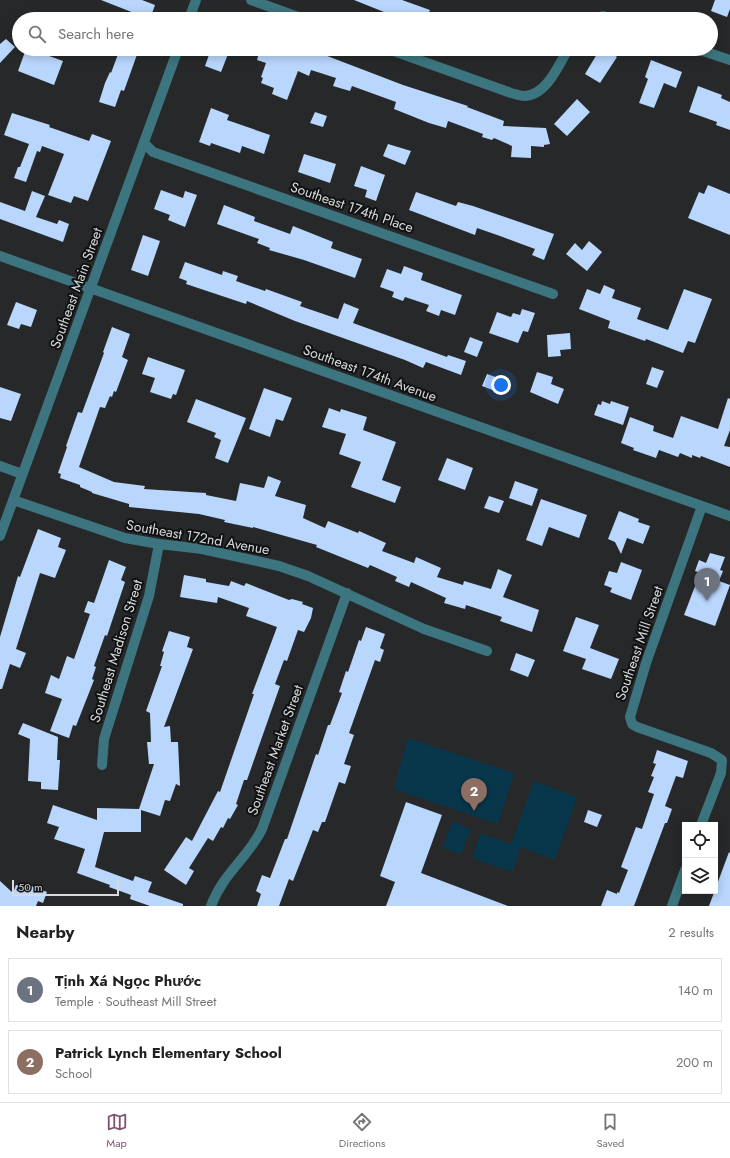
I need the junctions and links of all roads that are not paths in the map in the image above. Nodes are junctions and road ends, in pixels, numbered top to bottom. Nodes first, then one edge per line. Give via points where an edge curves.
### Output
1 (196, 0) edge
2 (251, 0) edge
3 (192, 12) edge
4 (284, 12) edge
5 (175, 56) edge
6 (408, 56) edge
7 (564, 56) edge
8 (718, 56) edge
9 (730, 60) edge
10 (144, 143) junction
11 (0, 256) edge
12 (91, 289) junction
13 (553, 294) dead end
14 (0, 466) edge
15 (22, 474) junction
16 (13, 500) junction
17 (702, 506) junction
18 (730, 516) edge
19 (0, 536) edge
20 (159, 544) junction
21 (347, 594) junction
22 (487, 651) dead end
23 (102, 765) dead end
24 (702, 822) edge
25 (682, 878) edge
26 (211, 906) edge
27 (672, 906) edge

1 - 3 street
2 - 4 street
5 - 10 street, Southeast Main Street
6 - 7 street via 525,96 540,89 552,78
8 - 9 street
10 - 12 street, Southeast Main Street
10 - 13 street, Southeast 174th Place via 153,152
11 - 12 street, Southeast 174th Avenue
12 - 15 street, Southeast Main Street
12 - 17 street, Southeast 174th Avenue
14 - 15 street
15 - 16 street, Southeast Main Street
16 - 19 street, Southeast Main Street
16 - 20 street, Southeast 172nd Avenue via 97,530
17 - 18 street, Southeast 174th Avenue
17 - 24 street, Southeast Mill Street via 646,663 630,717 632,724 637,727 712,753 722,760 721,773
20 - 21 street, Southeast 172nd Avenue via 247,558 308,576
20 - 23 street, Southeast Madison Street via 149,596 104,739
21 - 22 street, Southeast 172nd Avenue via 424,629
21 - 26 street, Southeast Market Street via 262,829 255,844 225,878
25 - 27 street

